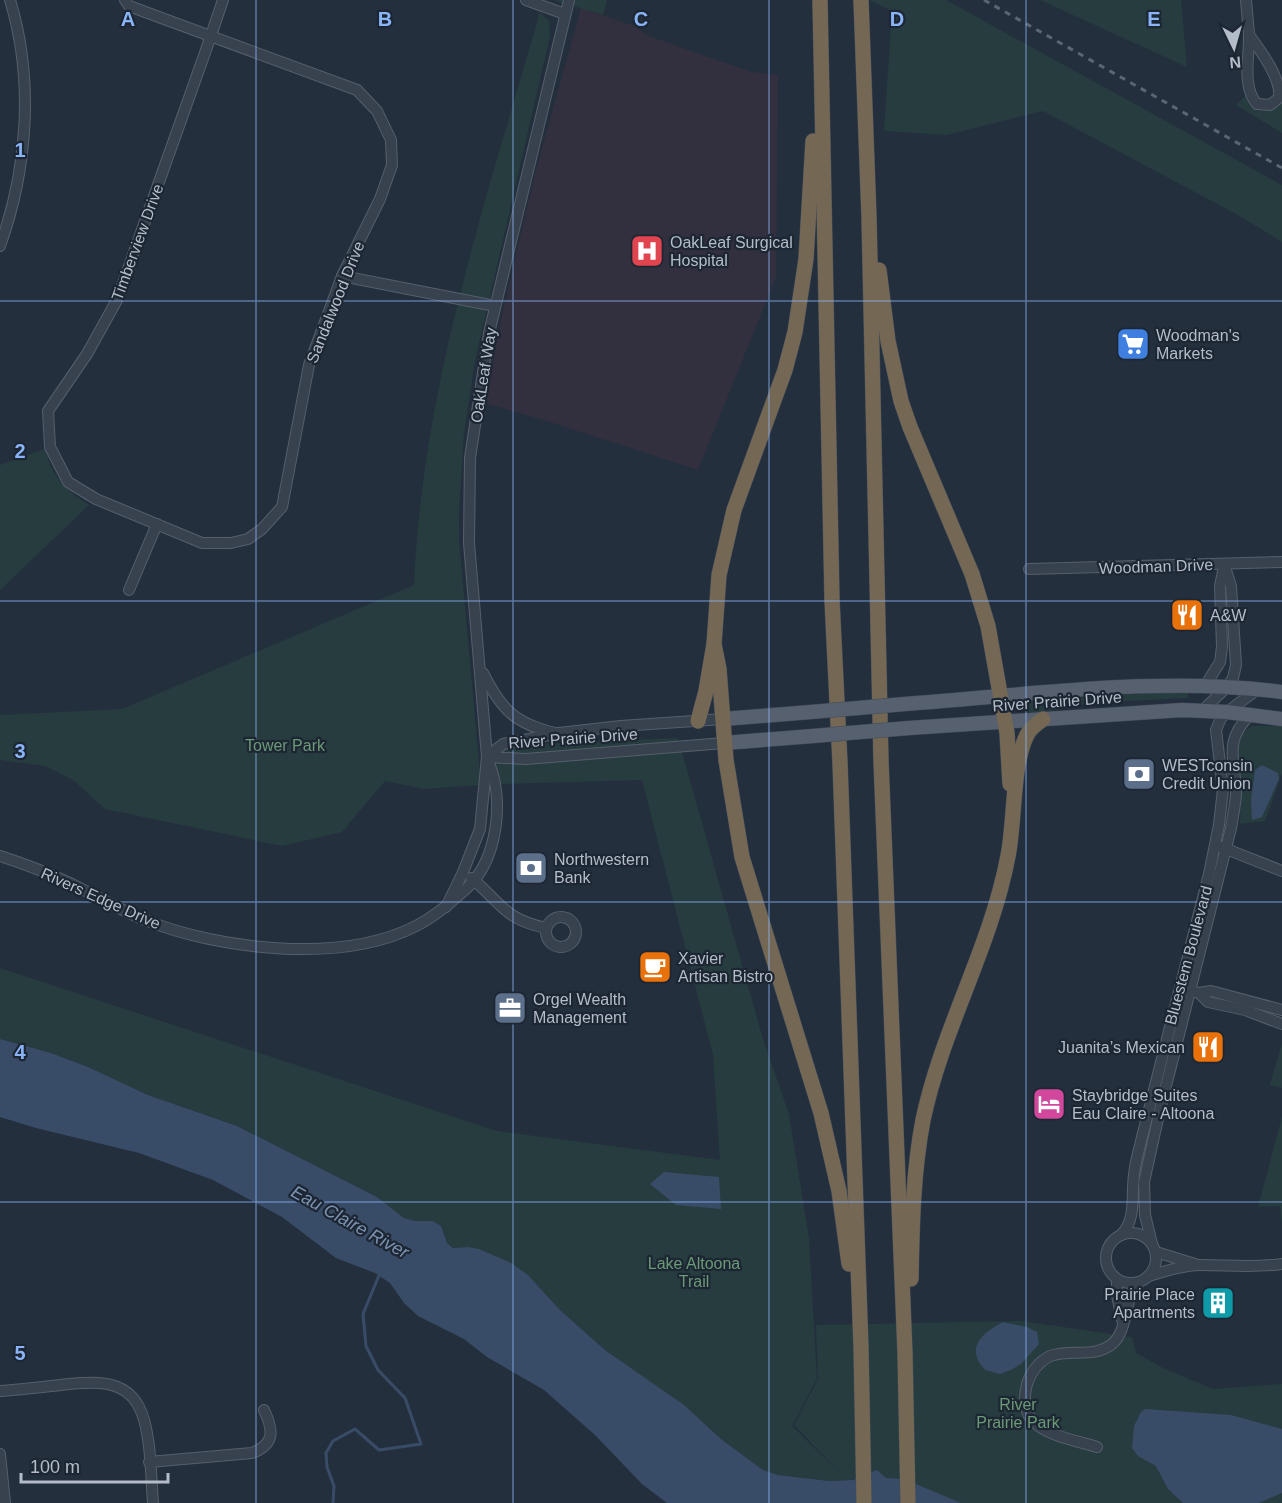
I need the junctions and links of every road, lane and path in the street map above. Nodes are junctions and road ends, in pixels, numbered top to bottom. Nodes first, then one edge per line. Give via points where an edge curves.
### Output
1 (10, 0) edge
2 (125, 0) edge
3 (223, 0) edge
4 (526, 0) edge
5 (569, 0) edge
6 (820, 0) edge
7 (1246, 0) edge
8 (861, 5) edge
9 (565, 14) junction
10 (1249, 35) junction
11 (210, 36) junction
12 (820, 85) junction
13 (869, 217) junction
14 (0, 246) edge
15 (342, 276) junction
16 (495, 306) junction
17 (157, 524) junction
18 (1282, 562) edge
19 (1224, 564) junction
20 (1029, 569) dead end
21 (129, 590) dead end
22 (714, 644) junction
23 (481, 667) junction
24 (1205, 686) junction
25 (1228, 687) junction
26 (1258, 689) junction
27 (1282, 692) edge
28 (1001, 696) junction
29 (1203, 710) junction
30 (1227, 712) junction
31 (1250, 715) junction
32 (723, 719) junction
33 (1043, 719) junction
34 (1282, 719) edge
35 (698, 721) junction
36 (1005, 721) junction
37 (559, 733) junction
38 (724, 743) junction
39 (487, 758) junction
40 (1014, 803) junction
41 (1215, 845) junction
42 (1226, 850) junction
43 (0, 856) edge
44 (1282, 871) edge
45 (464, 872) junction
46 (474, 881) junction
47 (446, 907) junction
48 (546, 928) dead end
49 (1189, 990) junction
50 (1282, 1010) edge
51 (1282, 1024) edge
52 (1121, 1235) junction
53 (1154, 1248) junction
54 (1198, 1264) junction
55 (1282, 1264) edge
56 (1117, 1278) junction
57 (1144, 1279) junction
58 (1122, 1323) junction
59 (861, 1347) junction
60 (905, 1359) junction
61 (0, 1391) edge
62 (264, 1410) dead end
63 (1097, 1447) dead end
64 (0, 1454) edge
65 (149, 1462) junction
66 (5, 1503) edge
67 (153, 1503) edge
68 (864, 1503) edge
69 (908, 1503) edge

1 - 14 street via 23,64 24,134 14,197
2 - 11 street, Sandalwood Drive via 129,6
3 - 11 street, Timberview Drive
4 - 9 street
5 - 9 street, OakLeaf Way
6 - 12 highway
7 - 10 street
8 - 13 highway
9 - 16 street, OakLeaf Way
10 - 10 street via 1251,93 1257,104 1270,105 1280,98 1281,88
11 - 15 street, Sandalwood Drive via 357,90 377,111 391,140 392,165 380,199
11 - 17 street, Timberview Drive via 117,300 87,354 48,411 50,447 68,482 96,499
12 - 22 highway via 806,259 796,323 784,370 734,510 717,587
12 - 59 highway via 832,600
13 - 28 highway via 901,401 975,583 988,626
13 - 60 highway via 881,761
15 - 16 street
15 - 17 street, Sandalwood Drive via 309,365 282,507 248,539 231,543 202,543
16 - 23 street, OakLeaf Way via 470,458 469,543
17 - 21 street
18 - 19 street, Woodman Drive
19 - 20 street, Woodman Drive
19 - 24 street via 1220,586 1220,662
19 - 25 street via 1231,586 1236,665
22 - 32 highway
22 - 35 highway
23 - 37 street via 495,697 516,718 541,730
23 - 39 street, OakLeaf Way
24 - 25 main road, River Prairie Drive
24 - 28 main road, River Prairie Drive
25 - 26 main road, River Prairie Drive
25 - 29 street
26 - 27 main road, River Prairie Drive
26 - 30 street
28 - 32 main road, River Prairie Drive, bridge
28 - 36 highway
29 - 30 main road, River Prairie Drive
29 - 33 main road, River Prairie Drive
30 - 31 main road, River Prairie Drive
30 - 41 street, Bluestem Boulevard via 1216,730 1223,789
31 - 34 main road, River Prairie Drive
31 - 42 street, Bluestem Boulevard via 1237,730 1232,744 1236,794
32 - 35 street, River Prairie Drive
32 - 38 highway
33 - 36 main road, River Prairie Drive
33 - 40 highway via 1025,739
35 - 37 street, River Prairie Drive
36 - 38 main road, River Prairie Drive, bridge
36 - 40 highway
37 - 39 street, River Prairie Drive via 503,744
38 - 39 street, River Prairie Drive via 526,759
38 - 59 highway via 742,857 831,1153
39 - 45 street via 480,829
39 - 46 street, Rivers Edge Drive via 494,777 494,838
40 - 60 highway via 1003,879 941,1057 922,1128 915,1172
41 - 42 street
41 - 49 street, Bluestem Boulevard
42 - 44 street
42 - 49 street, Bluestem Boulevard
43 - 47 street, Rivers Edge Drive via 48,873 146,921 195,936 249,946 296,949 386,938 416,926
45 - 46 street
45 - 47 street
46 - 47 street, Rivers Edge Drive
46 - 48 street via 507,913
49 - 50 street via 1211,991
49 - 51 street via 1208,1002
49 - 52 street, Bluestem Boulevard via 1134,1172 1132,1212
49 - 53 street, Bluestem Boulevard via 1144,1182 1144,1215
52 - 53 street via 1138,1234
52 - 56 street, Bluestem Boulevard via 1110,1245 1106,1259
53 - 54 street
53 - 57 street via 1154,1269
54 - 55 street
54 - 57 street
56 - 57 street via 1124,1282
56 - 58 street
57 - 58 street via 1129,1296
58 - 63 street via 1115,1341 1102,1350 1045,1359 1031,1372 1026,1389 1027,1411 1037,1427
59 - 68 highway
60 - 69 highway
61 - 65 street via 93,1383 120,1388 139,1407
62 - 65 street via 270,1422 270,1435 265,1446 252,1453
64 - 66 street
65 - 67 street

